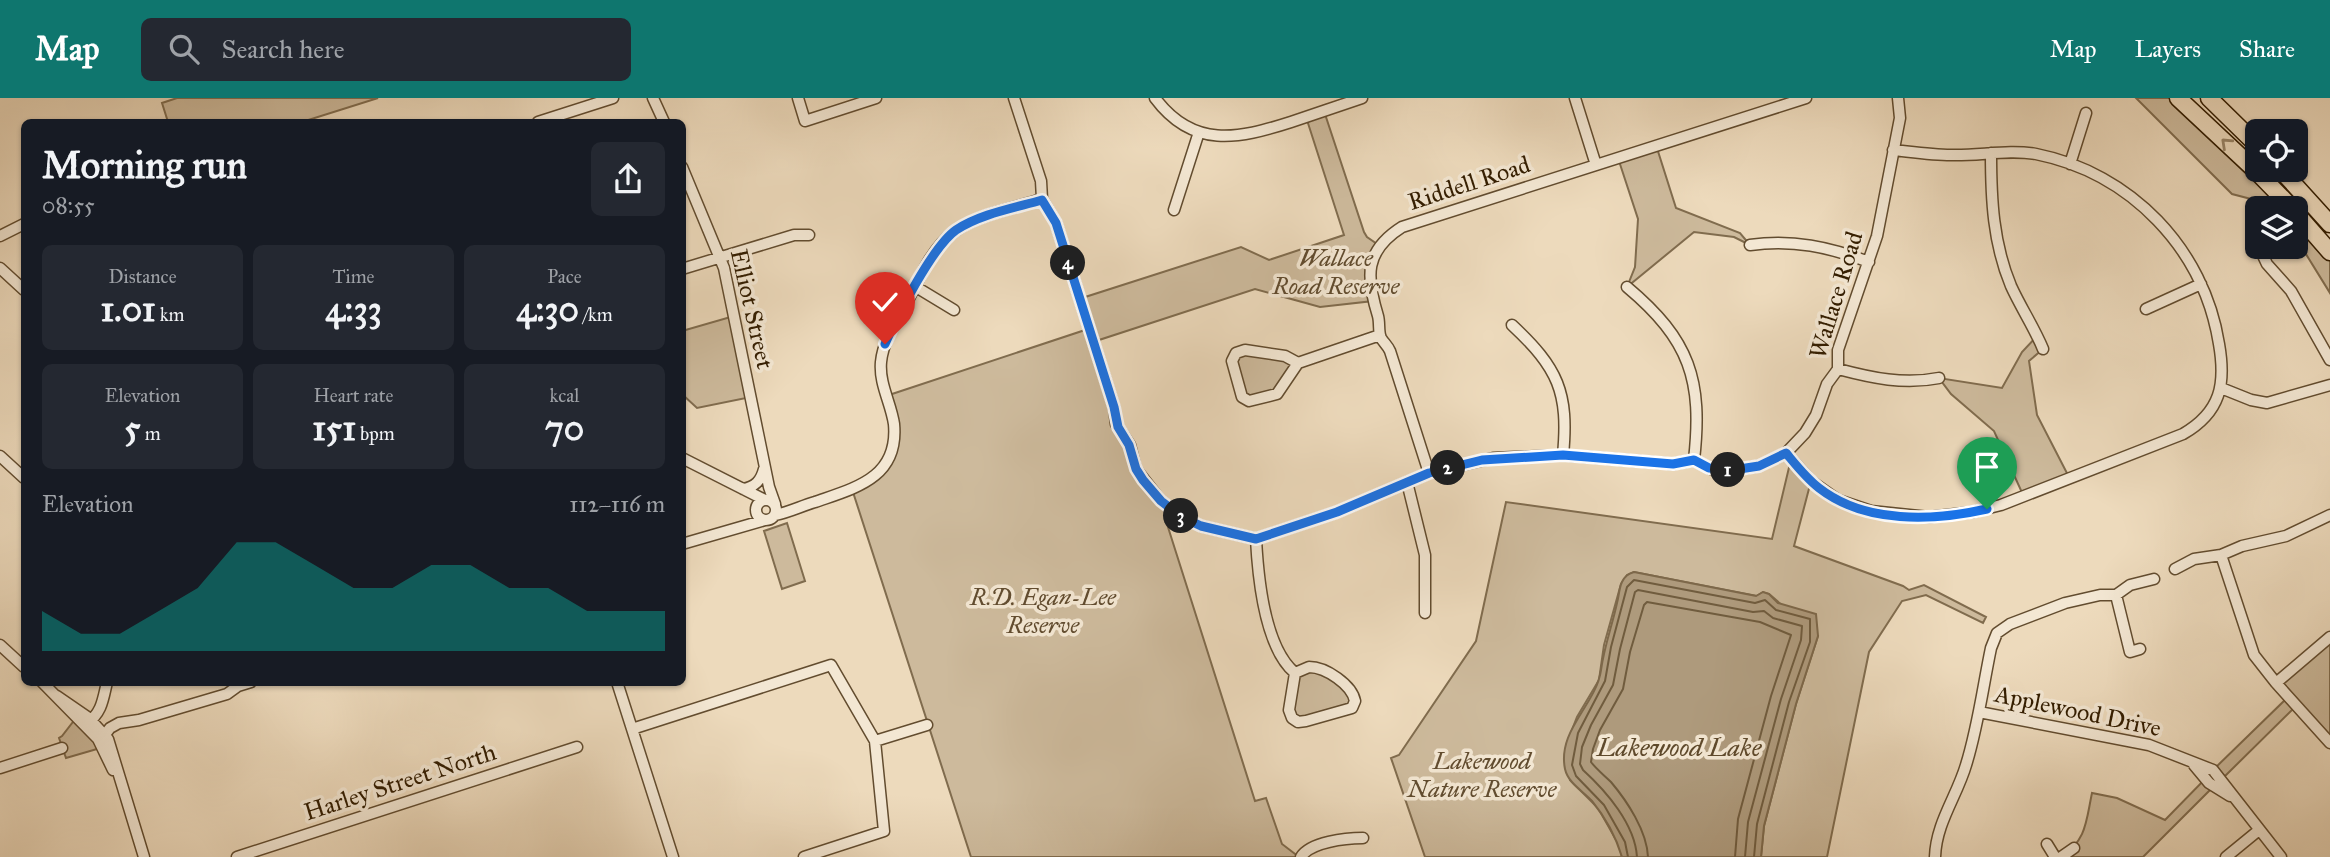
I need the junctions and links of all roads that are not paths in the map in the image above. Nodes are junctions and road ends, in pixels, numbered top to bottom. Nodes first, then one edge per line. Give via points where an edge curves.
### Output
1 (613, 98) edge
2 (653, 98) edge
3 (798, 98) edge
4 (876, 98) edge
5 (1014, 98) edge
6 (1155, 98) edge
7 (1362, 98) edge
8 (1574, 98) edge
9 (1806, 98) edge
10 (1896, 98) edge
11 (2178, 98) edge
12 (2209, 98) edge
13 (2086, 113) dead end
14 (547, 119) edge
15 (663, 119) edge
16 (1199, 132) junction
17 (2245, 133) edge
18 (1893, 150) junction
19 (1991, 153) junction
20 (2070, 164) junction
21 (1596, 165) junction
22 (686, 176) edge
23 (2292, 182) edge
24 (2280, 196) edge
25 (1042, 200) junction
26 (1174, 210) dead end
27 (2330, 224) edge
28 (20, 226) edge
29 (2308, 227) edge
30 (0, 229) edge
31 (809, 235) dead end
32 (0, 236) edge
33 (1750, 245) dead end
34 (2330, 252) edge
35 (720, 257) junction
36 (2264, 259) edge
37 (1869, 262) junction
38 (0, 268) edge
39 (686, 268) edge
40 (2201, 284) junction
41 (21, 287) edge
42 (916, 287) junction
43 (1627, 288) dead end
44 (2146, 309) dead end
45 (954, 310) dead end
46 (1512, 325) dead end
47 (1380, 335) junction
48 (2043, 349) dead end
49 (2330, 360) edge
50 (1298, 363) junction
51 (1838, 369) junction
52 (1939, 378) dead end
53 (2330, 385) edge
54 (2221, 388) junction
55 (1786, 453) junction
56 (1563, 455) junction
57 (0, 456) edge
58 (686, 460) edge
59 (1694, 460) junction
60 (765, 465) junction
61 (1429, 473) junction
62 (21, 475) edge
63 (1407, 482) junction
64 (745, 490) junction
65 (767, 507) junction
66 (2330, 515) edge
67 (734, 528) junction
68 (1256, 539) junction
69 (686, 543) edge
70 (2221, 555) junction
71 (2175, 569) dead end
72 (2154, 579) dead end
73 (2116, 596) junction
74 (1426, 613) dead end
75 (2330, 637) edge
76 (0, 645) edge
77 (2133, 654) dead end
78 (21, 664) edge
79 (1295, 673) junction
80 (2276, 683) junction
81 (46, 686) edge
82 (238, 686) edge
83 (618, 686) edge
84 (106, 687) edge
85 (100, 709) junction
86 (1979, 712) junction
87 (87, 720) junction
88 (139, 720) junction
89 (114, 725) junction
90 (927, 725) dead end
91 (632, 729) junction
92 (105, 738) junction
93 (875, 741) junction
94 (2330, 743) edge
95 (576, 747) dead end
96 (62, 748) dead end
97 (0, 768) edge
98 (2259, 830) junction
99 (1363, 838) dead end
100 (2047, 844) dead end
101 (2074, 848) dead end
102 (144, 857) edge
103 (237, 857) edge
104 (673, 857) edge
105 (804, 857) edge
106 (1301, 857) edge
107 (1935, 857) edge
108 (2055, 857) edge
109 (2061, 857) edge
110 (2226, 857) edge
111 (2281, 857) edge

1 - 14 street
2 - 15 street
3 - 4 street via 805,121
5 - 25 street via 1041,181
6 - 16 street via 1170,115
7 - 16 street via 1251,134 1225,137
8 - 21 street
9 - 21 street, Riddell Road
10 - 18 street, Wallace Road via 1900,118
24 -> 11 main road
12 - 17 main road
13 - 20 street
16 - 26 street
18 - 19 street
18 - 37 street, Wallace Road
19 - 20 street via 2036,154
19 - 48 street via 1998,244 2014,291
20 - 40 street via 2104,179 2144,206 2180,246
21 - 47 street, Riddell Road via 1402,227 1389,236 1377,251 1369,274
22 - 35 street, Elliot Street
23 - 27 main road
25 - 42 street via 956,230 937,249
25 - 68 street via 1056,223 1118,427 1140,477 1189,521
28 - 30 street
28 - 32 street
29 - 34 main road
31 - 35 street via 794,235
33 - 37 street via 1805,243
35 - 39 street
35 - 60 street, Elliot Street
36 - 49 street via 2291,291
37 - 51 street, Wallace Road via 1838,350
38 - 41 street
40 - 44 street
40 - 54 street via 2217,328
42 - 45 street
42 - 65 street via 889,335 881,361 894,422 893,444 880,471 863,484 811,503
43 - 59 street via 1669,328 1688,363 1698,405
46 - 56 street via 1541,354 1557,382 1565,418
47 - 50 street
47 - 61 street, Riddell Road via 1390,351
50 - 50 street via 1277,394 1253,401 1242,397 1232,361 1236,353 1245,350 1286,356
51 - 52 street via 1895,381
51 - 55 street, Wallace Road via 1811,424
53 - 54 street via 2267,403
54 - 55 street via 2208,414 2183,434 2015,501 1973,512 1918,517 1859,509 1818,488
55 - 59 street, Wallace Road via 1738,470 1711,469
56 - 59 street, Wallace Road via 1673,464
56 - 61 street, Wallace Road via 1493,458
57 - 62 street
58 - 64 street
60 - 64 street via 758,482
60 - 65 street, Elliot Street
61 - 63 street, Wallace Road
63 - 68 street, Wallace Road
63 - 74 street via 1425,555
64 - 65 street
65 - 67 street
65 - 67 street via 759,518 765,520
66 - 70 street via 2286,536
67 - 69 street
68 - 79 street via 1262,596 1271,628 1283,661
70 - 71 street via 2194,559
70 - 80 street via 2249,645
72 - 73 street via 2130,585
73 - 77 street
73 - 86 street via 2065,603 1999,631 1991,648
75 - 80 street
76 - 78 street
79 - 79 street via 1320,668 1351,691 1354,705 1332,715 1295,720 1289,710
80 - 94 street
81 - 87 street
82 - 88 street via 227,694
83 - 91 street
84 - 85 street
84 - 87 street
85 - 87 street
85 - 89 street via 103,720
86 - 98 street, Applewood Drive via 2149,745 2178,756 2233,799
86 - 107 street, Applewood Drive via 1966,765 1941,825
87 - 92 street
88 - 89 street
88 - 92 street
89 - 92 street
90 - 93 street
91 - 93 street via 831,665
91 - 104 street
92 - 102 street
93 - 105 street via 884,831
95 - 103 street, Harley Street North
96 - 97 street
98 - 110 street
98 - 111 street, Applewood Drive
99 - 106 street via 1342,838 1308,849
100 - 108 street
101 - 109 street

